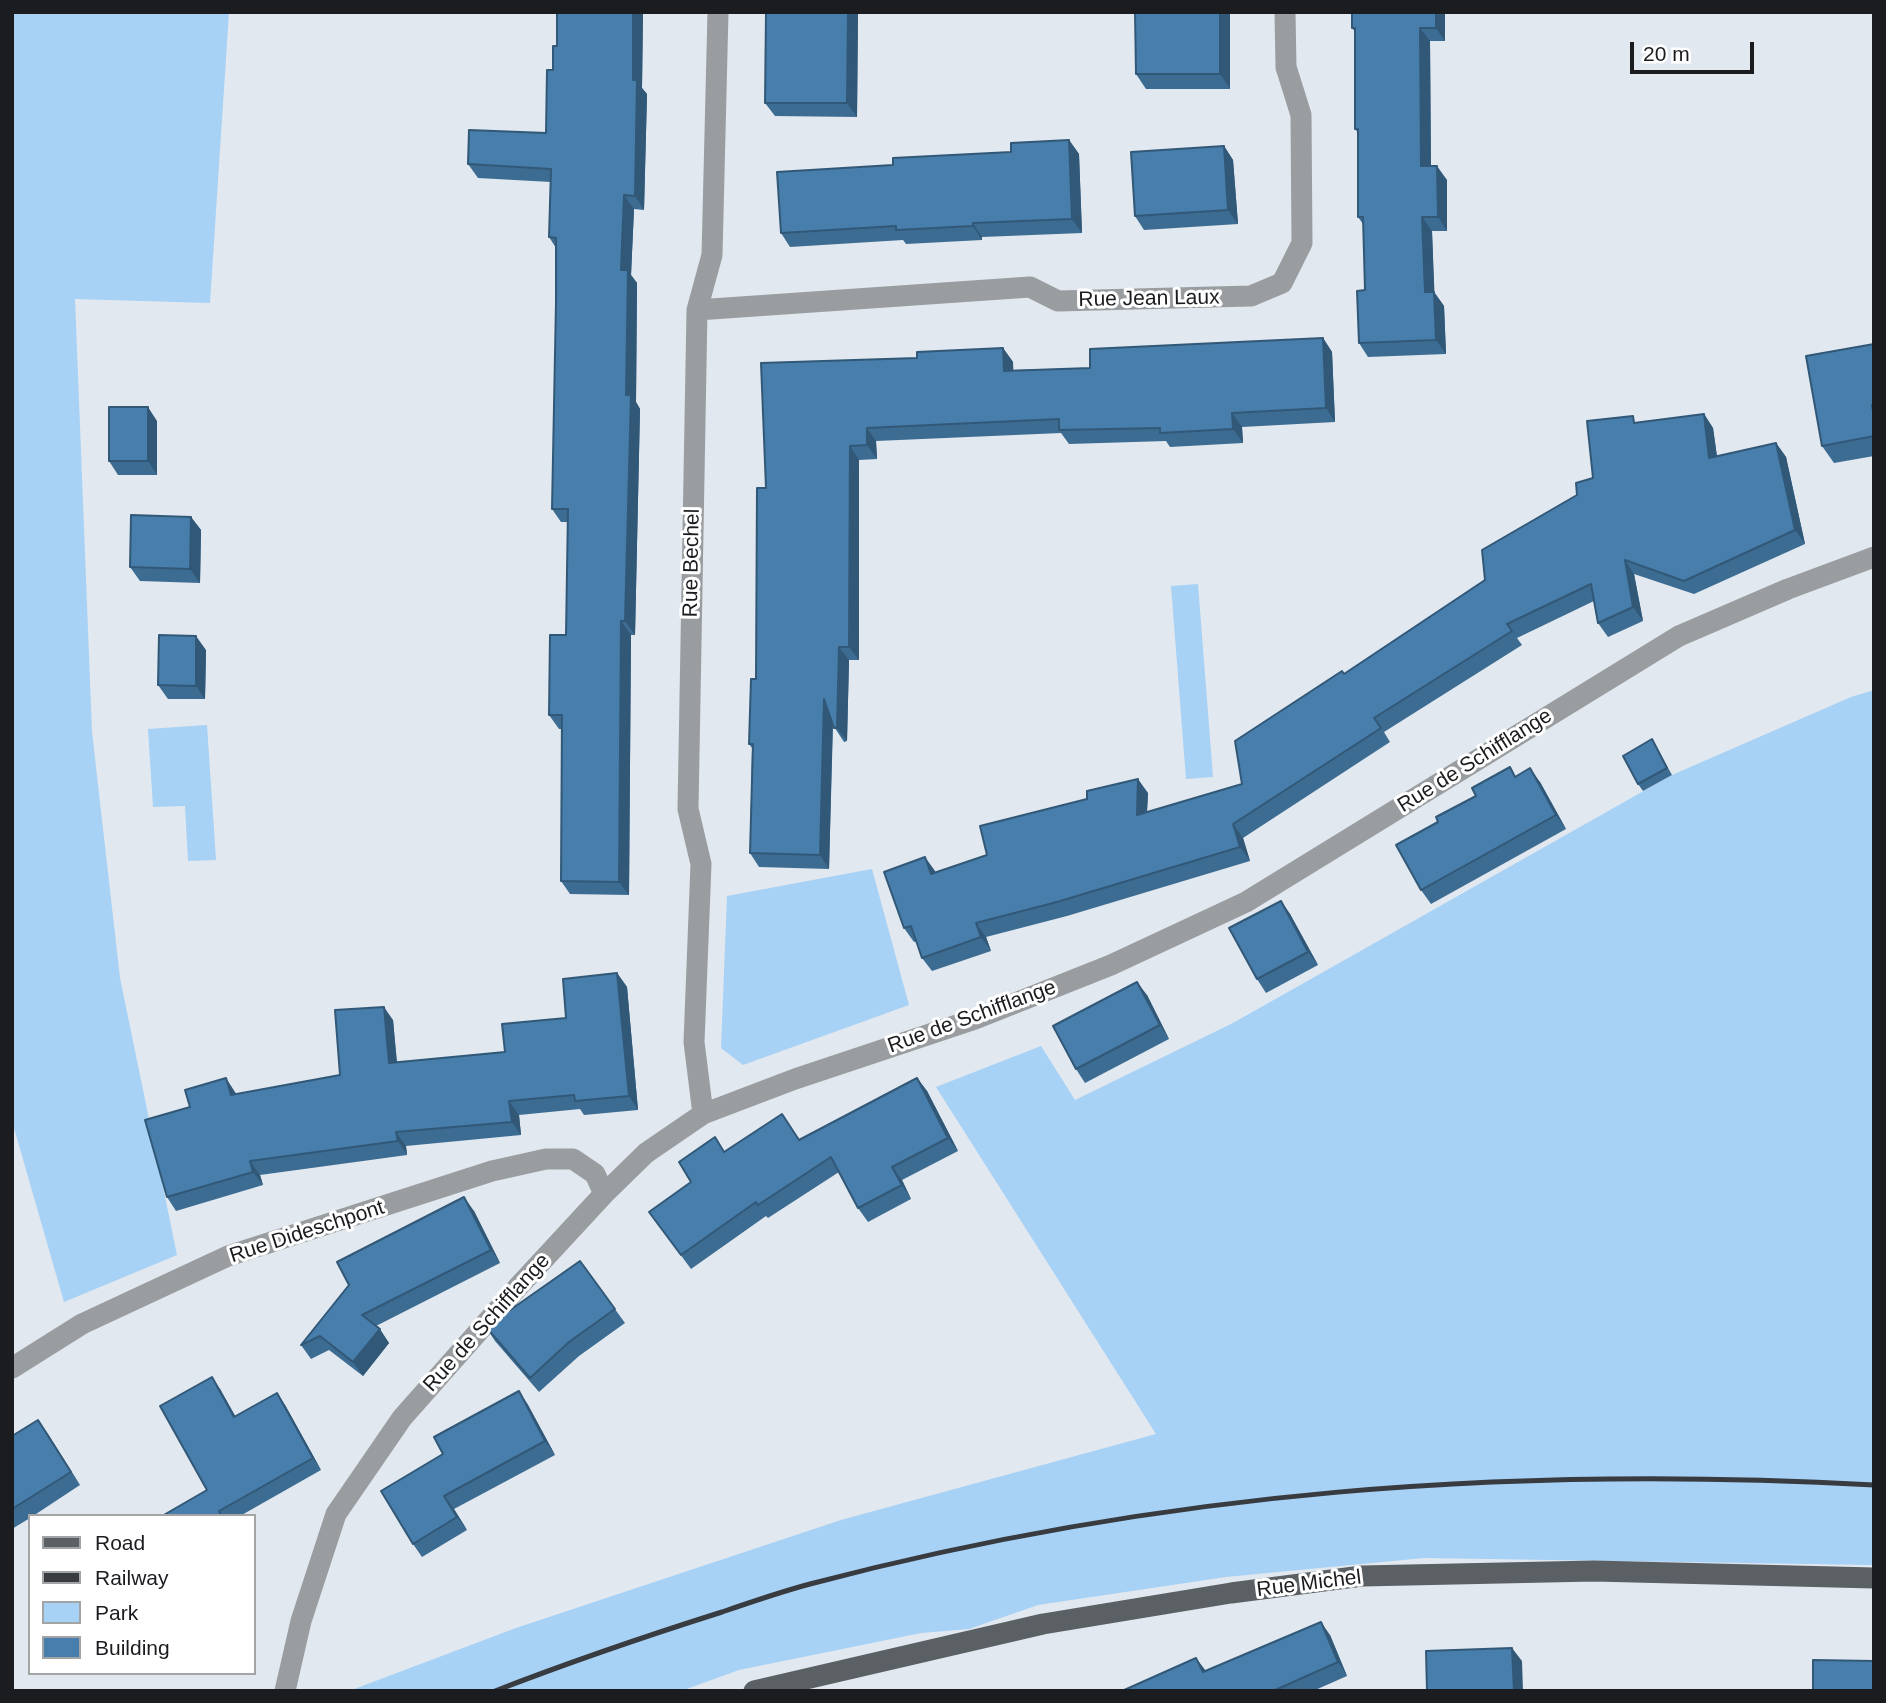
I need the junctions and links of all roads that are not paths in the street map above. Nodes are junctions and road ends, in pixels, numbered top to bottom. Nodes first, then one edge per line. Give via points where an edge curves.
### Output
1 (718, 12) edge
2 (1285, 12) edge
3 (697, 310) junction
4 (1874, 557) edge
5 (703, 1114) junction
6 (604, 1194) junction
7 (12, 1368) edge
8 (1874, 1578) edge
9 (285, 1691) edge
10 (754, 1691) edge

1 - 3 street, Rue Bechel via 712,255
2 - 3 street, Rue Jean Laux via 1286,67 1301,115 1302,243 1282,283 1251,296 1058,301 1030,287
3 - 5 street, Rue Bechel via 688,809 701,864 694,1042
4 - 5 street, Rue de Schifflange via 1679,636 1234,908 975,1020
5 - 6 street, Rue de Schifflange via 646,1153
6 - 7 street, Rue Dideschpont via 595,1174 573,1159 546,1159 492,1171 228,1256 82,1324
6 - 9 street, Rue de Schifflange via 402,1418 337,1514 301,1621
8 - 10 main road, Rue Michel via 1594,1571 1362,1576 1043,1624

